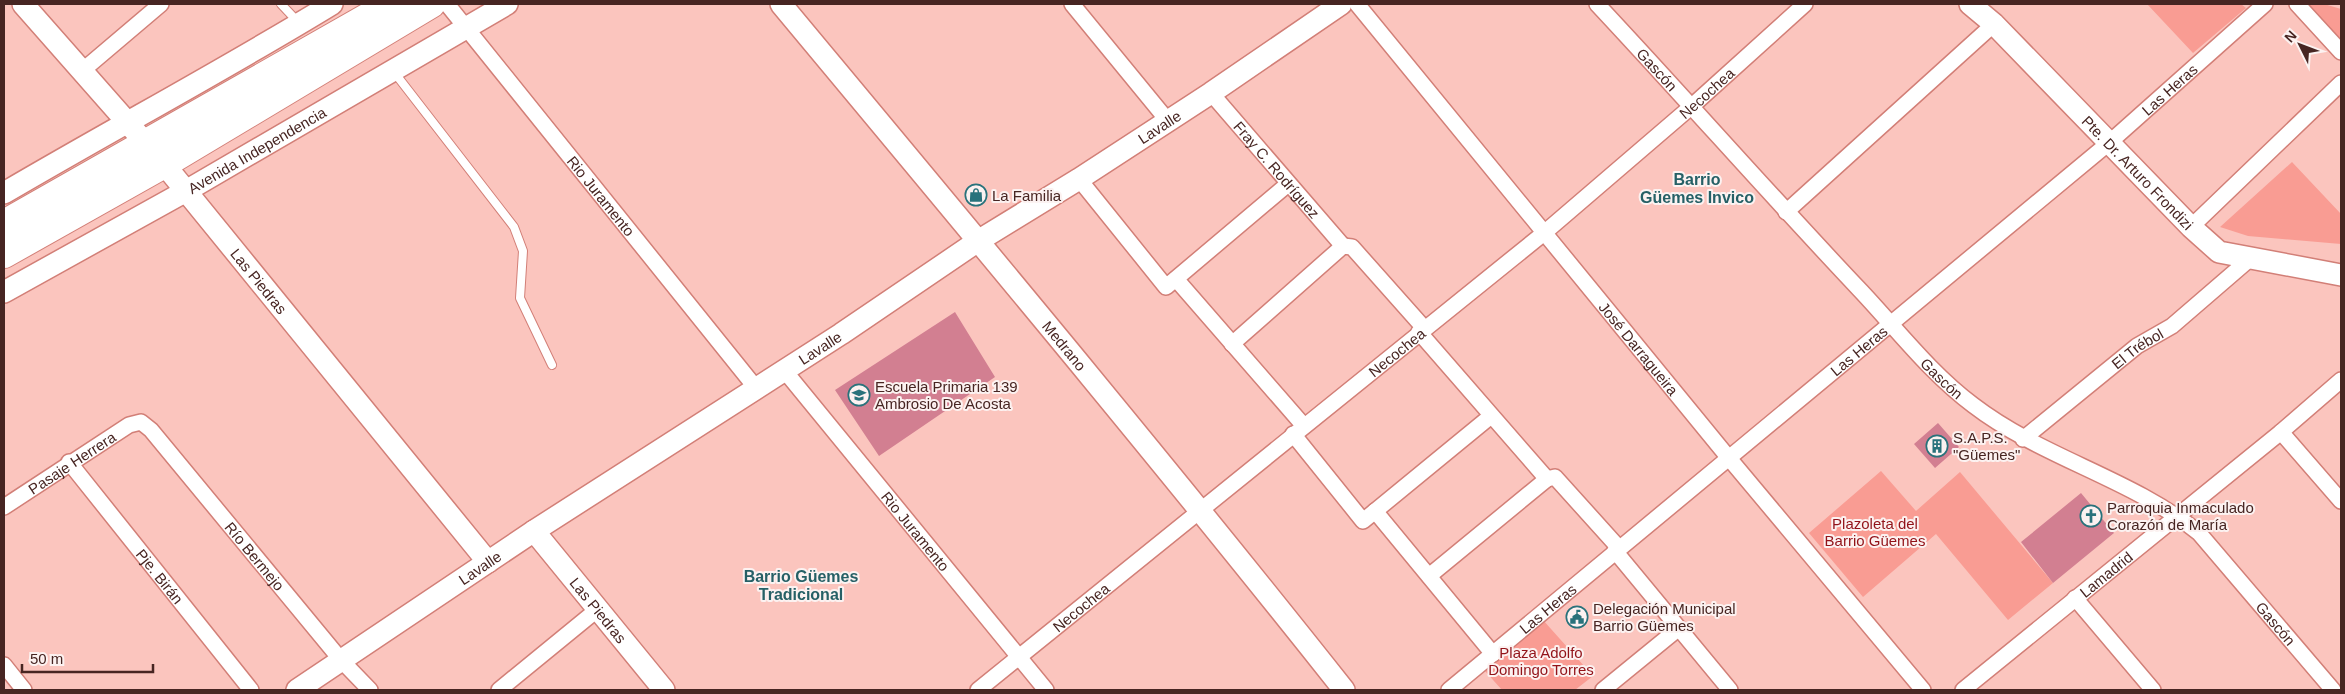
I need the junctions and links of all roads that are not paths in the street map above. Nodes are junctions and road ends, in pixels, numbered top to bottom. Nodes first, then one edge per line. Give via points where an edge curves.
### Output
1 (23, 4) edge
2 (160, 4) edge
3 (281, 4) edge
4 (332, 4) edge
5 (390, 4) edge
6 (431, 4) edge
7 (447, 4) edge
8 (508, 4) edge
9 (781, 4) edge
10 (1072, 4) edge
11 (1341, 4) edge
12 (1357, 4) edge
13 (1597, 4) edge
14 (1805, 4) edge
15 (1970, 4) edge
16 (2265, 4) edge
17 (2297, 4) edge
18 (299, 24) junction
19 (1994, 24) junction
20 (467, 28) junction
21 (2341, 52) edge
22 (82, 71) junction
23 (393, 71) junction
24 (2341, 83) edge
25 (1210, 93) junction
26 (1692, 106) junction
27 (1168, 121) junction
28 (126, 122) junction
29 (2110, 142) junction
30 (155, 154) junction
31 (1079, 180) junction
32 (1288, 184) junction
33 (186, 191) junction
34 (4, 193) edge
35 (1786, 212) junction
36 (4, 224) edge
37 (2191, 227) junction
38 (1544, 233) junction
39 (978, 241) junction
40 (1343, 246) junction
41 (4, 254) edge
42 (2252, 257) junction
43 (2341, 276) edge
44 (1176, 279) junction
45 (4, 292) edge
46 (1892, 324) junction
47 (1422, 330) junction
48 (1232, 344) junction
49 (552, 365) dead end
50 (784, 370) junction
51 (2341, 380) edge
52 (756, 388) junction
53 (1491, 416) junction
54 (140, 422) joint
55 (1298, 430) junction
56 (2281, 432) junction
57 (2023, 439) junction
58 (1728, 457) junction
59 (69, 462) junction
60 (1547, 479) junction
61 (2341, 501) edge
62 (4, 507) edge
63 (1202, 511) junction
64 (1375, 511) junction
65 (2178, 516) junction
66 (534, 531) junction
67 (1617, 550) junction
68 (488, 562) junction
69 (1429, 576) junction
70 (2075, 598) junction
71 (598, 609) junction
72 (1679, 628) junction
73 (1493, 654) junction
74 (1019, 657) junction
75 (341, 660) junction
76 (4, 665) edge
77 (24, 690) edge
78 (251, 690) edge
79 (297, 690) edge
80 (370, 690) edge
81 (499, 690) edge
82 (664, 690) edge
83 (978, 690) edge
84 (1046, 690) edge
85 (1344, 690) edge
86 (1448, 690) edge
87 (1603, 690) edge
88 (1730, 690) edge
89 (1923, 690) edge
90 (1963, 690) edge
91 (2153, 690) edge
92 (2333, 690) edge

1 - 22 street, Las Piedras
2 - 22 street
3 - 18 lane
4 - 18 street
5 - 30 highway
6 - 30 highway
7 - 20 street, Rio Juramento
8 - 20 street, Avenida Independencia
9 - 39 street, Medrano
10 - 27 street
11 - 25 street, Lavalle
12 - 38 street, José Darragueira
13 - 26 street, Gascón
14 - 26 street, Necochea
15 - 19 street, Pte. Dr. Arturo Frondizi
16 - 29 street, Las Heras
17 - 21 street
18 - 28 street
19 - 29 street, Pte. Dr. Arturo Frondizi
19 - 35 street
20 - 23 street, Avenida Independencia
20 - 52 street, Rio Juramento
22 - 28 street, Las Piedras
23 - 33 street, Avenida Independencia
23 - 49 lane via 514,227 523,251 520,298
24 - 37 street
25 - 27 street, Lavalle
25 - 32 street, Fray C. Rodríguez
26 - 35 street, Gascón
26 - 38 street, Necochea
27 - 31 street, Lavalle
28 - 30 street, Las Piedras
28 - 34 street
29 - 37 street, Pte. Dr. Arturo Frondizi
29 - 46 street, Las Heras
30 - 33 street, Las Piedras
30 - 36 highway
30 - 41 highway
31 - 39 street, Lavalle
31 - 44 street via 1166,287
32 - 40 street, Fray C. Rodríguez
32 - 44 street
33 - 45 street, Avenida Independencia
33 - 68 street, Las Piedras
35 - 46 street, Gascón
37 - 42 street, Pte. Dr. Arturo Frondizi via 2219,252
38 - 47 street, Necochea
38 - 58 street, José Darragueira
39 - 50 street, Lavalle
39 - 63 street, Medrano
40 - 47 street, Fray C. Rodríguez via 1352,247
40 - 48 street
42 - 43 street, Pte. Dr. Arturo Frondizi
42 - 57 street, El Trébol via 2172,326 2137,346
44 - 48 street
46 - 57 street, Gascón via 1954,390
46 - 58 street, Las Heras
47 - 53 street
47 - 55 street, Necochea
48 - 55 street
50 - 52 street, Lavalle
50 - 74 street, Rio Juramento
51 - 56 street, Lamadrid
52 - 66 street, Lavalle
53 - 60 street
53 - 64 street
54 - 59 street, Pasaje Herrera via 129,424
54 - 75 street, Río Bermejo via 151,430
55 - 63 street, Necochea
55 - 64 street via 1363,521
56 - 61 street
56 - 65 street, Lamadrid
57 - 65 street, Gascón via 2142,495
58 - 67 street, Las Heras
58 - 89 street, José Darragueira
59 - 62 street, Pasaje Herrera
59 - 78 street, Pje. Birán
60 - 67 street via 1554,477
60 - 69 street
63 - 74 street, Necochea
63 - 85 street, Medrano
64 - 69 street
65 - 70 street, Lamadrid
65 - 92 street, Gascón via 2199,533
66 - 68 street, Lavalle
66 - 71 street, Las Piedras
67 - 72 street
67 - 73 street, Las Heras
68 - 75 street, Lavalle
69 - 73 street
70 - 90 street, Lamadrid
70 - 91 street
71 - 81 street
71 - 82 street, Las Piedras
72 - 87 street
72 - 88 street
73 - 86 street, Las Heras
74 - 83 street, Necochea
74 - 84 street, Rio Juramento
75 - 79 street, Lavalle
75 - 80 street, Río Bermejo
76 - 77 street

